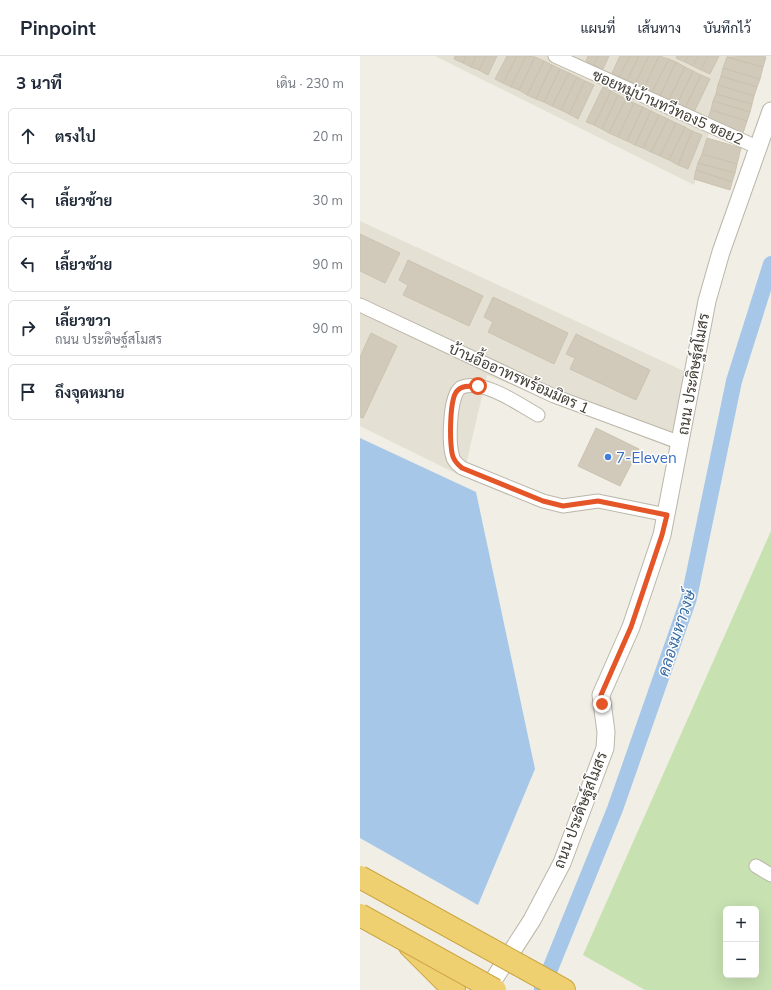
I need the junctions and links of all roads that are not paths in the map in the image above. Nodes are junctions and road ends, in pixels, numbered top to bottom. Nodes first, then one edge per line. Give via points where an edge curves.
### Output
1 (555, 56) edge
2 (771, 111) edge
3 (759, 148) junction
4 (360, 306) edge
5 (538, 415) dead end
6 (681, 443) junction
7 (667, 515) junction
8 (756, 866) dead end
9 (771, 875) edge
10 (360, 877) edge
11 (360, 915) edge
12 (403, 938) junction
13 (454, 990) edge
14 (487, 990) edge
15 (495, 990) edge
16 (564, 990) edge

1 - 3 street, ซอยหมู่บ้านทวีทอง5 ซอย2
2 - 3 street, ถนน ประดิษฐ์สโมสร
3 - 6 street, ถนน ประดิษฐ์สโมสร via 721,252 707,301
4 - 6 street, บ้านอื้ออาทรพร้อมมิตร 1 via 554,396
5 - 7 street via 495,391 478,386 462,387 456,391 452,402 452,453 455,463 543,501 563,506 598,501
6 - 7 street, ถนน ประดิษฐ์สโมสร
7 - 14 street, ถนน ประดิษฐ์สโมสร via 631,627 601,695 606,732 605,748 562,863 532,920
8 - 9 street
10 - 16 highway, bridge
11 - 12 highway, bridge
12 - 13 highway, bridge
12 - 15 highway, bridge

